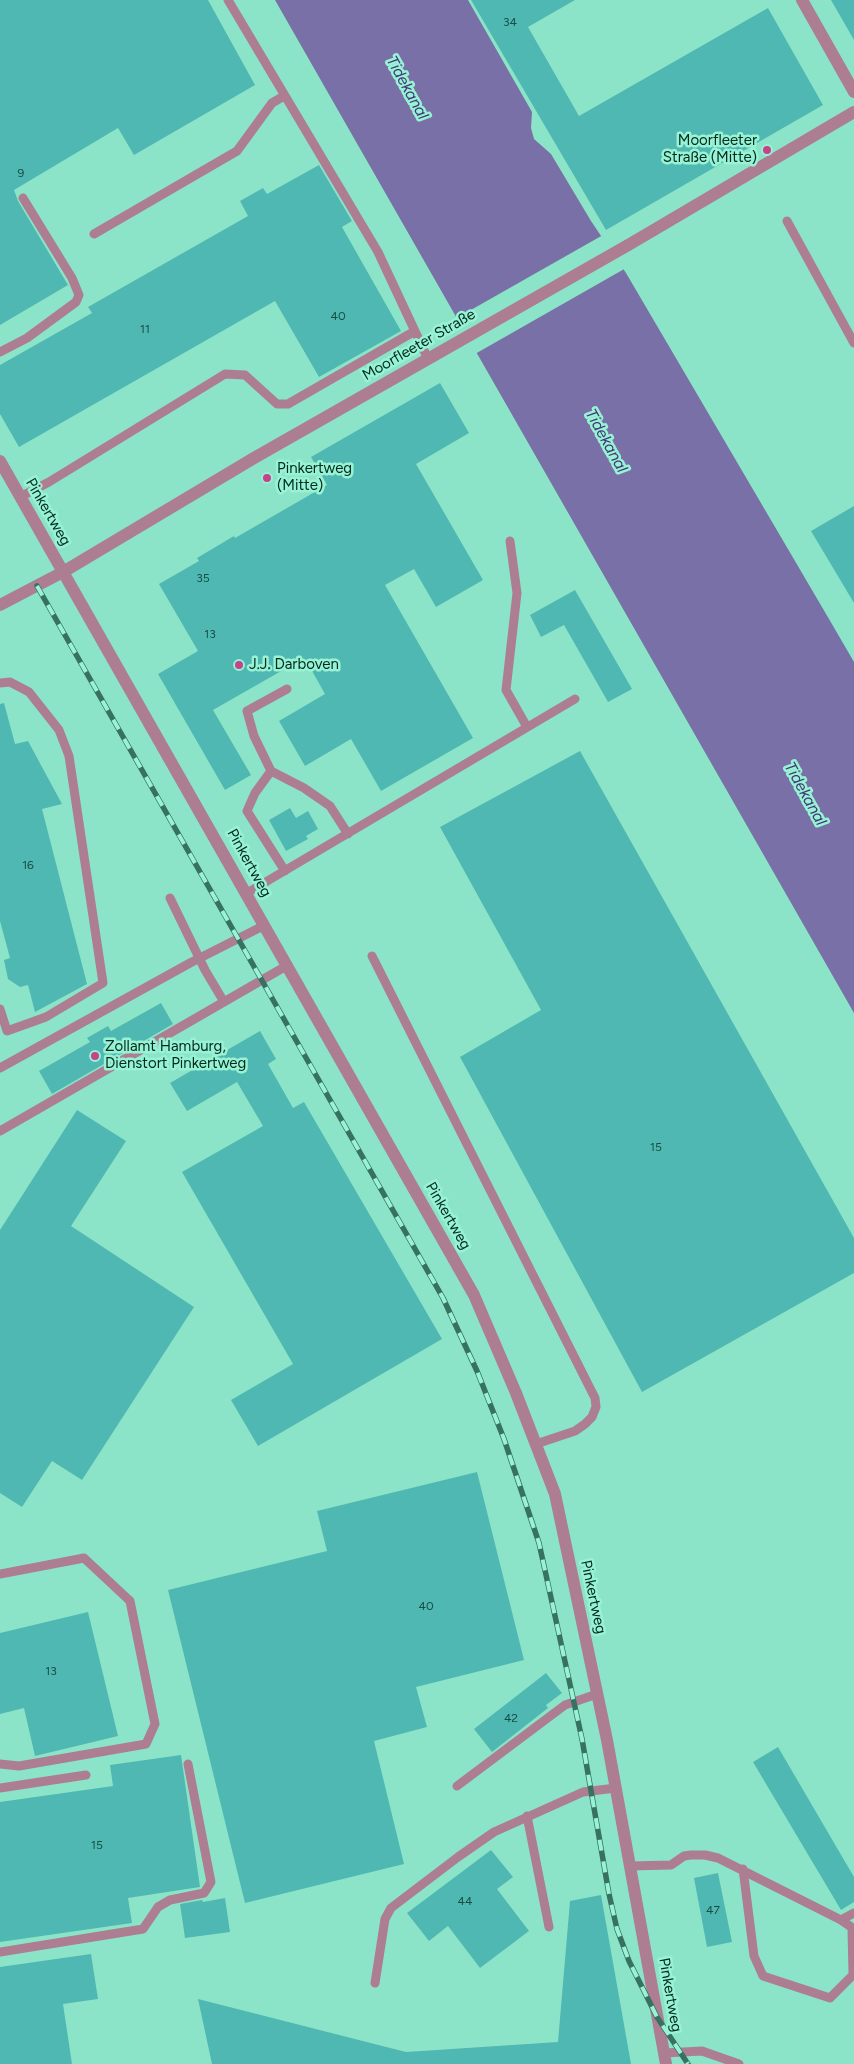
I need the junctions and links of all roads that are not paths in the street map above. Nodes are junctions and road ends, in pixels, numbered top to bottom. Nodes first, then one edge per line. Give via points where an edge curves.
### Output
1 (228, 0) edge
2 (802, 0) edge
3 (854, 92) edge
4 (284, 96) junction
5 (854, 112) edge
6 (23, 198) dead end
7 (787, 221) dead end
8 (94, 234) dead end
9 (415, 330) junction
10 (854, 343) edge
11 (0, 352) edge
12 (428, 359) junction
13 (0, 461) edge
14 (20, 497) junction
15 (510, 541) dead end
16 (63, 572) junction
17 (0, 605) edge
18 (0, 683) edge
19 (288, 689) dead end
20 (575, 699) dead end
21 (527, 727) junction
22 (271, 771) junction
23 (348, 834) junction
24 (285, 871) junction
25 (247, 893) junction
26 (170, 898) dead end
27 (265, 925) junction
28 (372, 956) dead end
29 (199, 959) junction
30 (288, 965) junction
31 (224, 1002) junction
32 (0, 1009) edge
33 (0, 1068) edge
34 (0, 1131) edge
35 (536, 1444) junction
36 (0, 1574) edge
37 (597, 1694) junction
38 (0, 1764) edge
39 (188, 1764) dead end
40 (86, 1775) dead end
41 (457, 1786) dead end
42 (0, 1788) edge
43 (616, 1788) junction
44 (527, 1816) junction
45 (630, 1866) junction
46 (743, 1869) junction
47 (854, 1913) edge
48 (841, 1920) junction
49 (549, 1927) dead end
50 (853, 1929) edge
51 (0, 1952) edge
52 (375, 1983) dead end
53 (665, 2058) edge
54 (739, 2064) edge

1 - 4 lane
2 - 3 street
4 - 8 lane via 272,103 237,150
4 - 9 lane via 378,252
5 - 12 street, Moorfleeter Straße
6 - 11 lane via 79,294 76,302 27,338
7 - 10 lane
9 - 12 lane
9 - 14 lane via 288,404 277,404 245,375 225,374
12 - 16 street, Moorfleeter Straße
13 - 14 street, Pinkertweg
14 - 16 street, Pinkertweg
15 - 21 lane via 517,593 506,690
16 - 17 street, Moorfleeter Straße
16 - 25 street, Pinkertweg
18 - 32 lane via 10,682 29,692 59,730 69,756 103,982 46,1017 7,1031
19 - 22 lane via 247,711 254,736
20 - 21 lane
21 - 23 lane
22 - 23 lane via 330,806
22 - 24 lane via 247,811
23 - 24 lane
24 - 25 lane
25 - 27 street, Pinkertweg
26 - 29 lane
27 - 29 lane
27 - 30 street, Pinkertweg
28 - 35 lane via 595,1398 596,1407 585,1424
29 - 31 lane
29 - 33 lane
30 - 31 lane
30 - 35 street, Pinkertweg via 474,1295
31 - 34 lane
35 - 37 street, Pinkertweg via 555,1494
36 - 38 lane via 84,1558 130,1601 155,1724 146,1744 19,1766
37 - 41 lane via 565,1705
37 - 43 street, Pinkertweg
39 - 51 lane via 210,1882 204,1893 170,1900 158,1907 143,1930
40 - 42 lane
43 - 44 lane via 583,1792
43 - 45 street, Pinkertweg
44 - 49 lane
44 - 52 lane via 494,1832 391,1908 385,1919
45 - 46 lane via 671,1865 684,1856 705,1855
45 - 53 street, Pinkertweg
46 - 48 lane
46 - 50 lane via 754,1956 763,1976 830,1998 853,1974
47 - 48 lane
48 - 50 lane
53 - 54 lane via 702,2051

